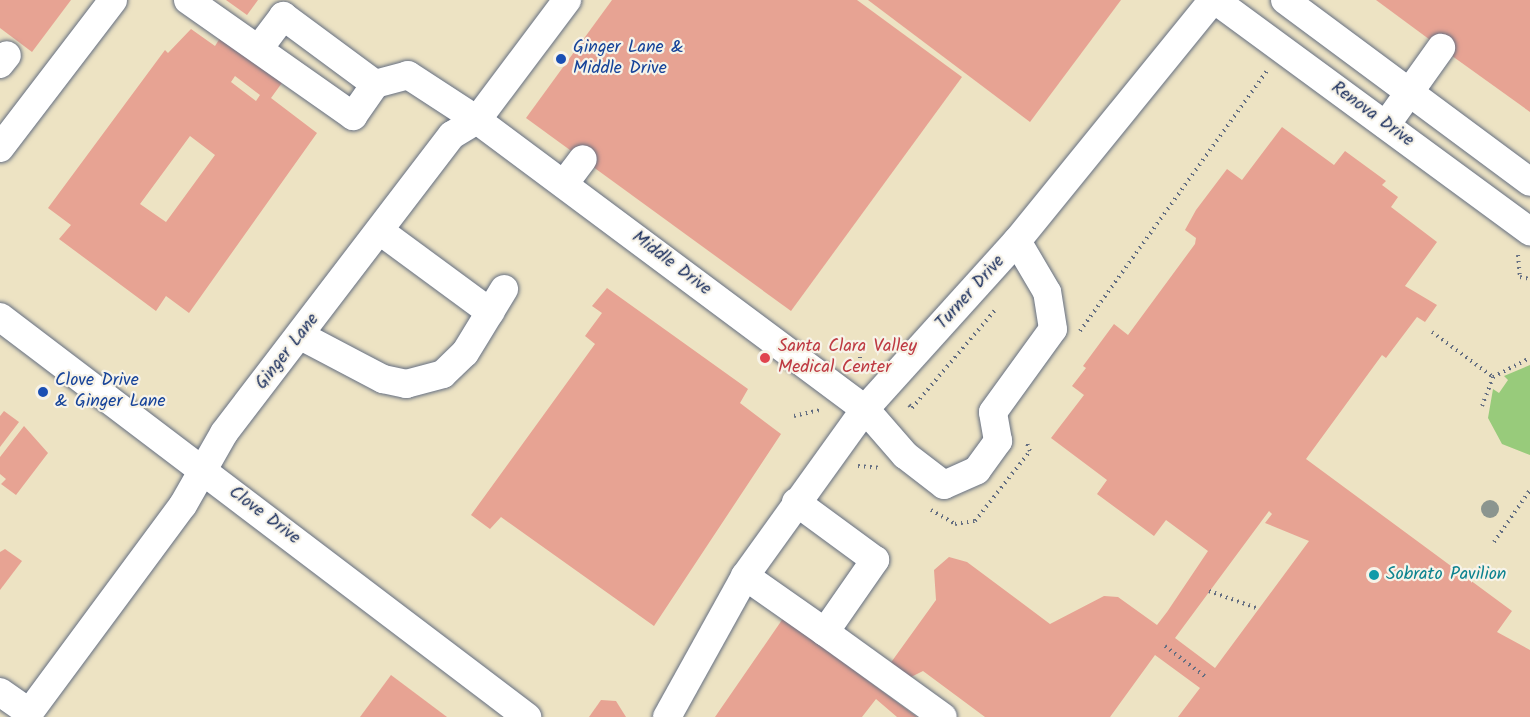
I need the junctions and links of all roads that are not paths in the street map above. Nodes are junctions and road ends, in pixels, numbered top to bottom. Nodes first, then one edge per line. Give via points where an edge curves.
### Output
1 (113, 0) edge
2 (188, 0) edge
3 (567, 0) edge
4 (1214, 0) edge
5 (1286, 0) edge
6 (260, 46) junction
7 (1441, 48) dead end
8 (375, 84) junction
9 (1410, 92) junction
10 (477, 120) junction
11 (1386, 125) junction
12 (0, 148) edge
13 (583, 159) dead end
14 (1530, 182) edge
15 (564, 184) junction
16 (380, 231) junction
17 (1017, 241) junction
18 (1524, 243) edge
19 (0, 317) edge
20 (301, 336) junction
21 (865, 409) junction
22 (203, 470) junction
23 (796, 502) junction
24 (745, 576) junction
25 (825, 632) junction
26 (0, 692) edge
27 (28, 714) edge
28 (527, 717) edge
29 (667, 717) edge
30 (943, 717) edge

1 - 12 street
2 - 6 street
3 - 10 street, Ginger Lane
4 - 11 street, Renova Drive
4 - 17 street, Turner Drive
5 - 9 street
6 - 8 street via 283,16
6 - 8 street via 353,116
7 - 9 street
8 - 10 street, Middle Drive via 408,75
9 - 11 street
9 - 14 street
10 - 15 street, Middle Drive
10 - 16 street, Ginger Lane via 452,135
11 - 18 street, Renova Drive
13 - 15 street
15 - 21 street, Middle Drive
16 - 20 street, Ginger Lane
16 - 20 street via 497,301 465,353 443,374 406,384 383,379
17 - 21 street, Turner Drive
17 - 21 street, Middle Drive via 1047,292 1053,329 993,412 998,441 977,470 944,485 905,455
19 - 22 street, Clove Drive
20 - 22 street, Ginger Lane via 224,433
21 - 23 street, Turner Drive
22 - 27 street, Ginger Lane via 183,504
22 - 28 street, Clove Drive
23 - 24 street, Turner Drive
23 - 25 street via 875,560
24 - 25 street
24 - 29 street, Turner Drive
25 - 30 street
26 - 27 street

